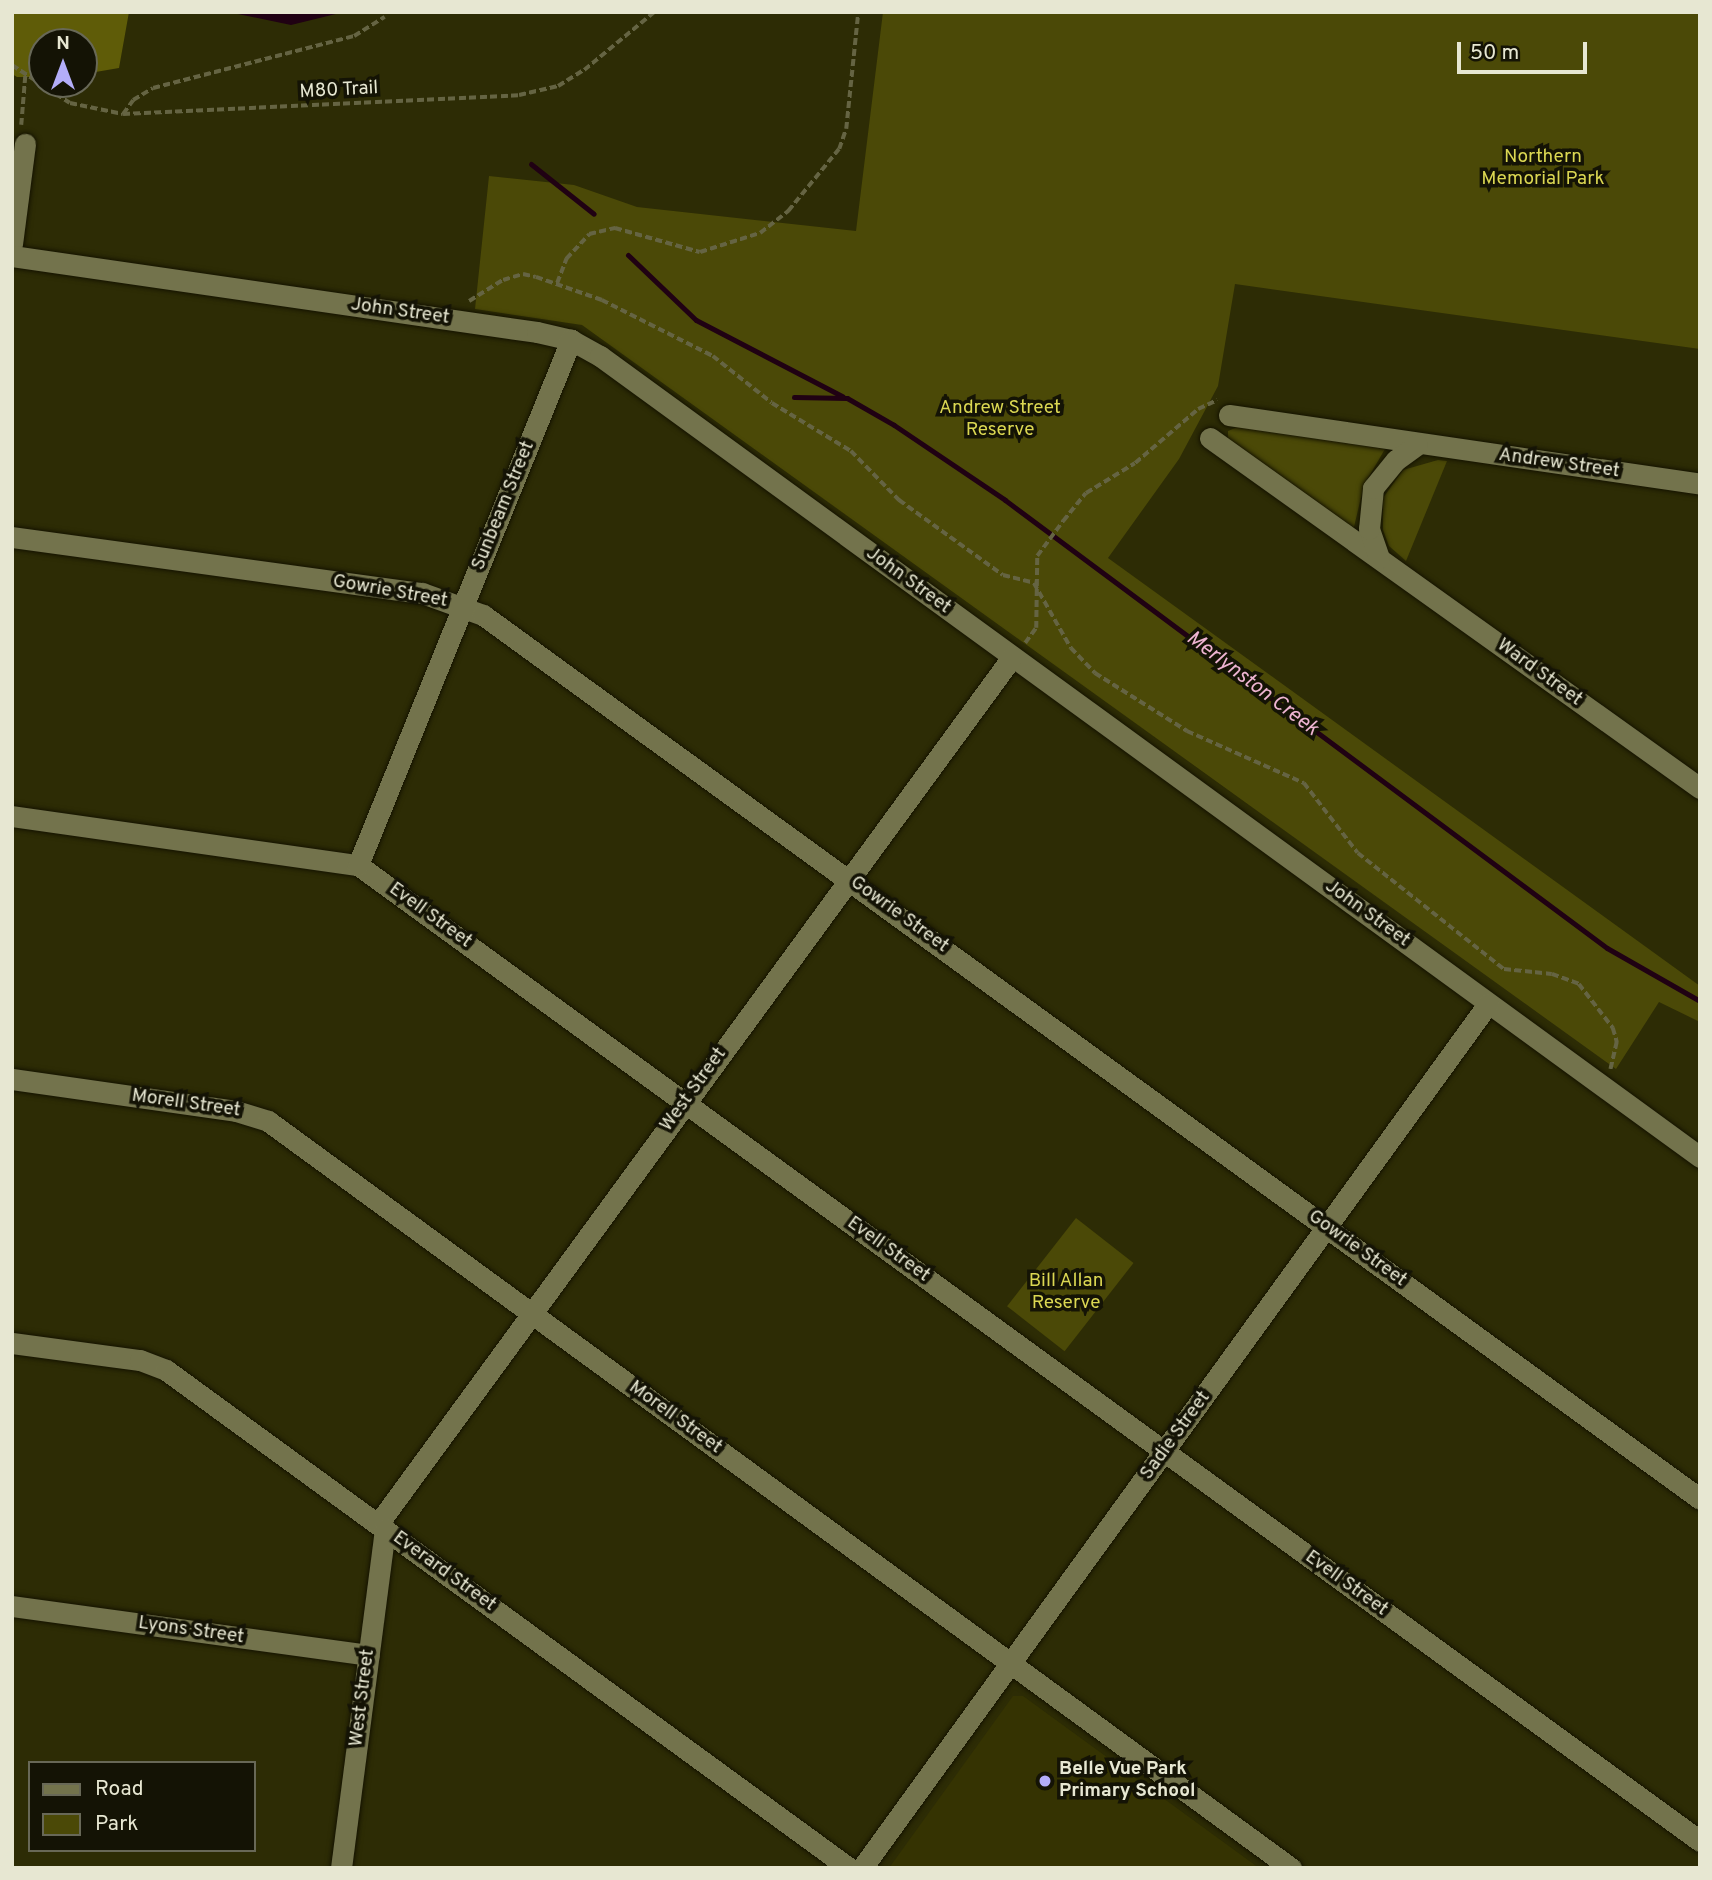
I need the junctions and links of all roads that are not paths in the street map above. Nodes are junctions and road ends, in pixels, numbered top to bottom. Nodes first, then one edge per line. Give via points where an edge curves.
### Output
1 (25, 144) road end
2 (12, 244) edge
3 (12, 256) edge
4 (571, 340) junction
5 (1224, 407) road end
6 (1210, 438) dead end
7 (1418, 444) junction
8 (1700, 484) edge
9 (12, 537) edge
10 (1379, 558) junction
11 (463, 606) junction
12 (1012, 657) junction
13 (1700, 788) edge
14 (12, 816) edge
15 (358, 865) junction
16 (849, 879) junction
17 (1488, 1004) junction
18 (12, 1079) edge
19 (686, 1102) junction
20 (1700, 1157) edge
21 (1328, 1228) junction
22 (532, 1313) junction
23 (12, 1343) edge
24 (1165, 1452) junction
25 (1700, 1499) edge
26 (382, 1526) junction
27 (12, 1606) edge
28 (369, 1656) junction
29 (1011, 1663) junction
30 (1700, 1842) edge
31 (341, 1868) edge
32 (849, 1868) edge
33 (862, 1868) edge
34 (1291, 1868) edge

1 - 2 street
3 - 4 street, John Street
4 - 11 street, Sunbeam Street
4 - 12 street, John Street via 667,404
5 - 7 street, Andrew Street
6 - 10 street, Ward Street
7 - 8 street, Andrew Street
7 - 10 street via 1396,460 1373,488 1369,529
9 - 11 street, Gowrie Street via 422,593
10 - 13 street, Ward Street
11 - 15 street, Sunbeam Street
11 - 16 street, Gowrie Street via 500,625
12 - 16 street, West Street
12 - 17 street, John Street
14 - 15 street, Evell Street
15 - 19 street, Evell Street
16 - 19 street, West Street
16 - 21 street, Gowrie Street
17 - 20 street, John Street
17 - 21 street, Sadie Street
18 - 22 street, Morell Street via 256,1115
19 - 22 street, West Street
19 - 24 street, Evell Street
21 - 24 street, Sadie Street
21 - 25 street, Gowrie Street
22 - 26 street, West Street
22 - 29 street, Morell Street
23 - 26 street, Everard Street via 140,1360 166,1370
24 - 29 street, Sadie Street
24 - 30 street, Evell Street
26 - 28 street, West Street
26 - 32 street, Everard Street
27 - 28 street, Lyons Street
28 - 31 street, West Street
29 - 33 street, Sadie Street
29 - 34 street, Morell Street

